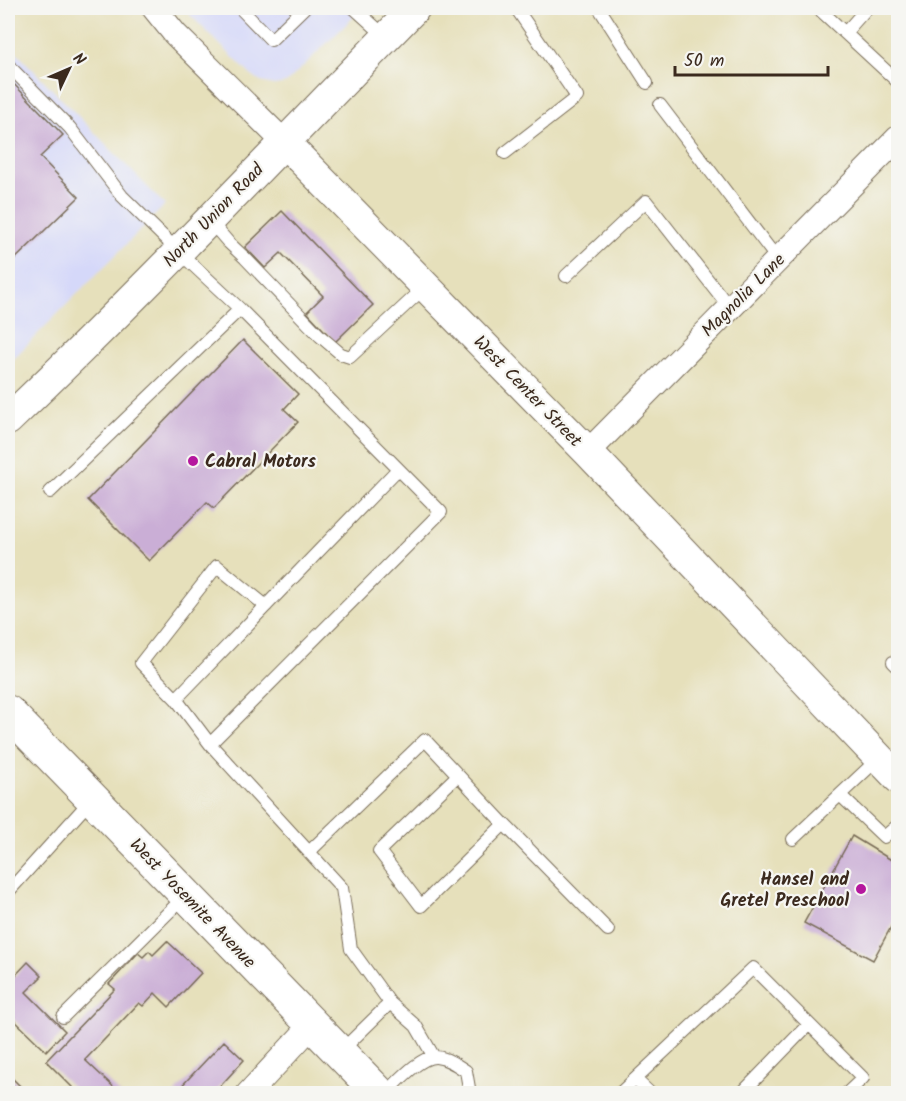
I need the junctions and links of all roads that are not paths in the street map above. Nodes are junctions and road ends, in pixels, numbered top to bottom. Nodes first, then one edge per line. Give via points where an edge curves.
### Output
1 (154, 8) edge
2 (240, 8) edge
3 (304, 8) edge
4 (354, 8) edge
5 (415, 8) edge
6 (516, 8) edge
7 (598, 8) edge
8 (818, 8) edge
9 (867, 8) edge
10 (845, 33) junction
11 (386, 37) junction
12 (8, 65) edge
13 (898, 82) edge
14 (647, 83) dead end
15 (660, 105) dead end
16 (898, 138) edge
17 (284, 142) junction
18 (505, 153) dead end
19 (208, 220) junction
20 (178, 251) junction
21 (778, 260) junction
22 (566, 276) dead end
23 (426, 286) junction
24 (730, 308) junction
25 (240, 309) junction
26 (8, 420) edge
27 (588, 452) junction
28 (398, 469) junction
29 (50, 492) dead end
30 (266, 606) junction
31 (176, 699) junction
32 (10, 721) edge
33 (210, 744) junction
34 (889, 768) edge
35 (458, 775) junction
36 (840, 795) junction
37 (92, 799) junction
38 (504, 824) junction
39 (898, 825) edge
40 (794, 839) dead end
41 (309, 852) junction
42 (8, 892) edge
43 (186, 895) junction
44 (609, 930) dead end
45 (390, 1003) junction
46 (63, 1017) dead end
47 (809, 1024) junction
48 (312, 1025) junction
49 (339, 1052) junction
50 (434, 1057) junction
51 (635, 1079) junction
52 (254, 1091) edge
53 (380, 1094) edge
54 (385, 1094) edge
55 (467, 1094) edge
56 (620, 1094) edge
57 (651, 1094) edge
58 (741, 1094) edge
59 (846, 1094) edge

1 - 17 street, West Center Street via 175,34
2 - 3 lane via 271,40
4 - 11 lane
5 - 11 street, North Union Road
6 - 18 lane via 577,97
7 - 14 lane
8 - 10 lane
9 - 10 lane
10 - 13 lane
11 - 17 street, North Union Road
12 - 20 lane via 70,128 122,196
15 - 21 lane
16 - 21 street, Magnolia Lane
17 - 19 street, North Union Road
17 - 23 street, West Center Street
19 - 20 street, North Union Road
19 - 23 lane via 320,336 350,357
20 - 25 lane
20 - 26 street, North Union Road
21 - 24 street, Magnolia Lane
22 - 24 lane via 646,201
23 - 27 street, West Center Street
24 - 27 street, Magnolia Lane
25 - 28 lane
25 - 29 lane
27 - 34 street, West Center Street
28 - 30 lane
28 - 33 lane via 441,512
30 - 31 lane
30 - 31 lane via 217,566 141,663
31 - 33 lane
32 - 37 main road, West Yosemite Avenue
33 - 41 lane
34 - 36 lane
35 - 38 lane
35 - 38 lane via 380,851 421,906
35 - 41 lane via 425,740
36 - 39 lane via 884,837
36 - 40 lane
37 - 42 lane
37 - 43 main road, West Yosemite Avenue
38 - 44 lane
41 - 45 lane via 342,888 351,950
43 - 46 lane
43 - 48 main road, West Yosemite Avenue
45 - 49 lane
45 - 50 lane via 416,1026
47 - 51 lane via 753,968
47 - 58 lane
47 - 59 lane via 863,1078
48 - 49 main road, West Yosemite Avenue
48 - 52 street
49 - 53 main road, West Yosemite Avenue
50 - 54 lane via 420,1062
50 - 55 lane via 466,1071 470,1088
51 - 56 lane
51 - 57 lane

